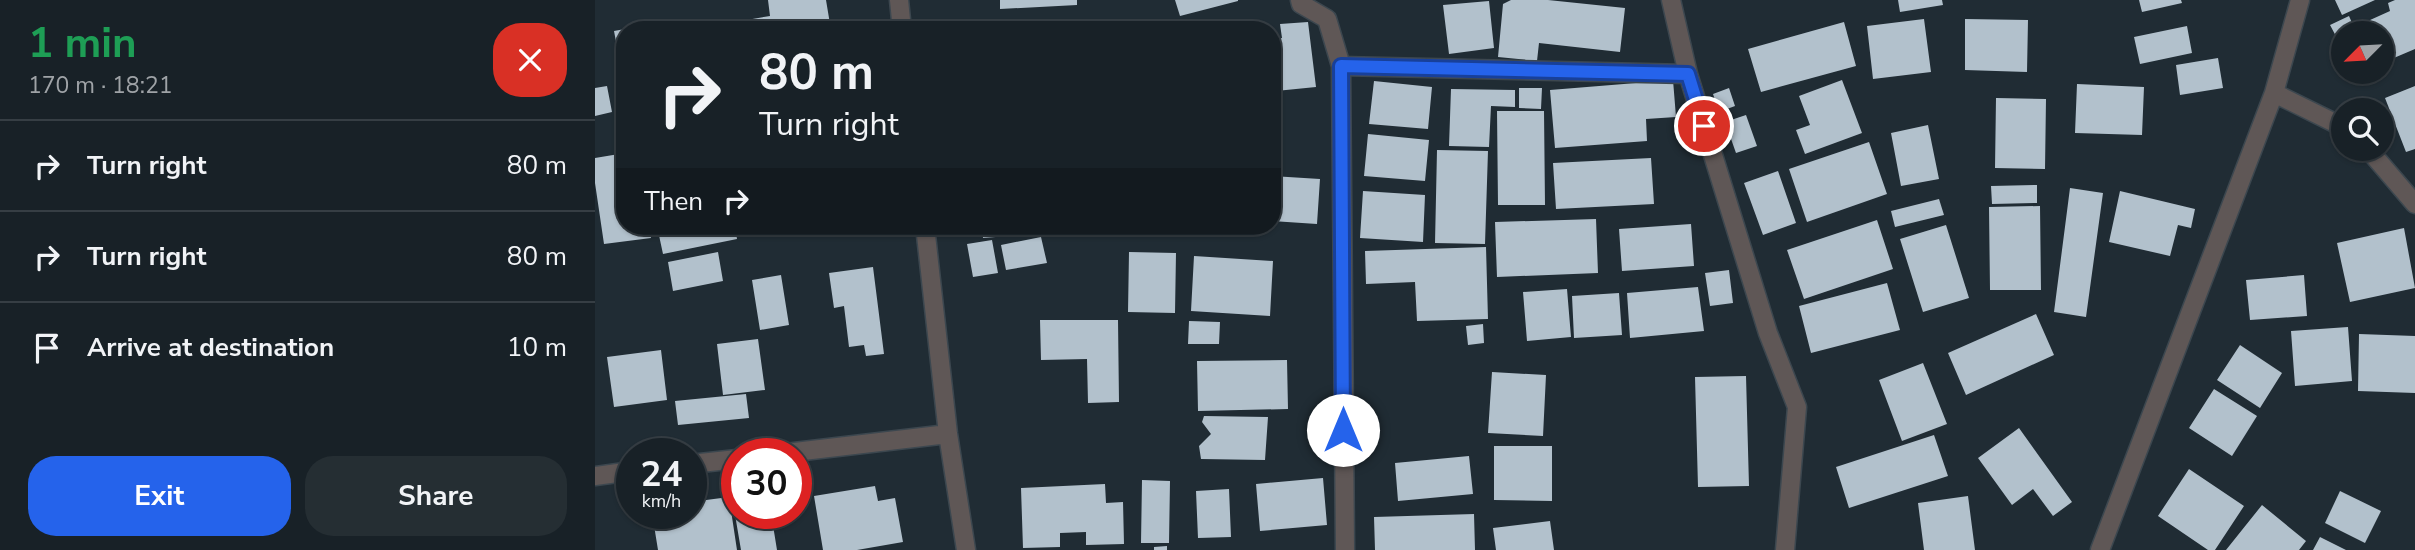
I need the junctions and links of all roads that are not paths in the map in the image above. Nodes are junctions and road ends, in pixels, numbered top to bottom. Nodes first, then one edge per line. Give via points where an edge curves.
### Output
1 (899, 0) edge
2 (1300, 0) edge
3 (1671, 0) edge
4 (2300, 0) edge
5 (901, 21) edge
6 (1341, 66) junction
7 (1688, 74) junction
8 (2274, 93) junction
9 (2331, 121) edge
10 (2378, 161) edge
11 (2415, 204) edge
12 (926, 235) edge
13 (948, 434) junction
14 (812, 450) edge
15 (616, 473) edge
16 (595, 476) edge
17 (966, 550) edge
18 (1345, 550) edge
19 (1785, 550) edge
20 (2099, 550) edge

1 - 5 street
2 - 6 street via 1300,5 1327,19
3 - 7 street
4 - 8 street
6 - 7 street
6 - 18 street
7 - 19 street via 1768,333 1797,407
8 - 9 street
8 - 20 street
10 - 11 street
12 - 13 street
13 - 14 street
13 - 17 street
15 - 16 street

